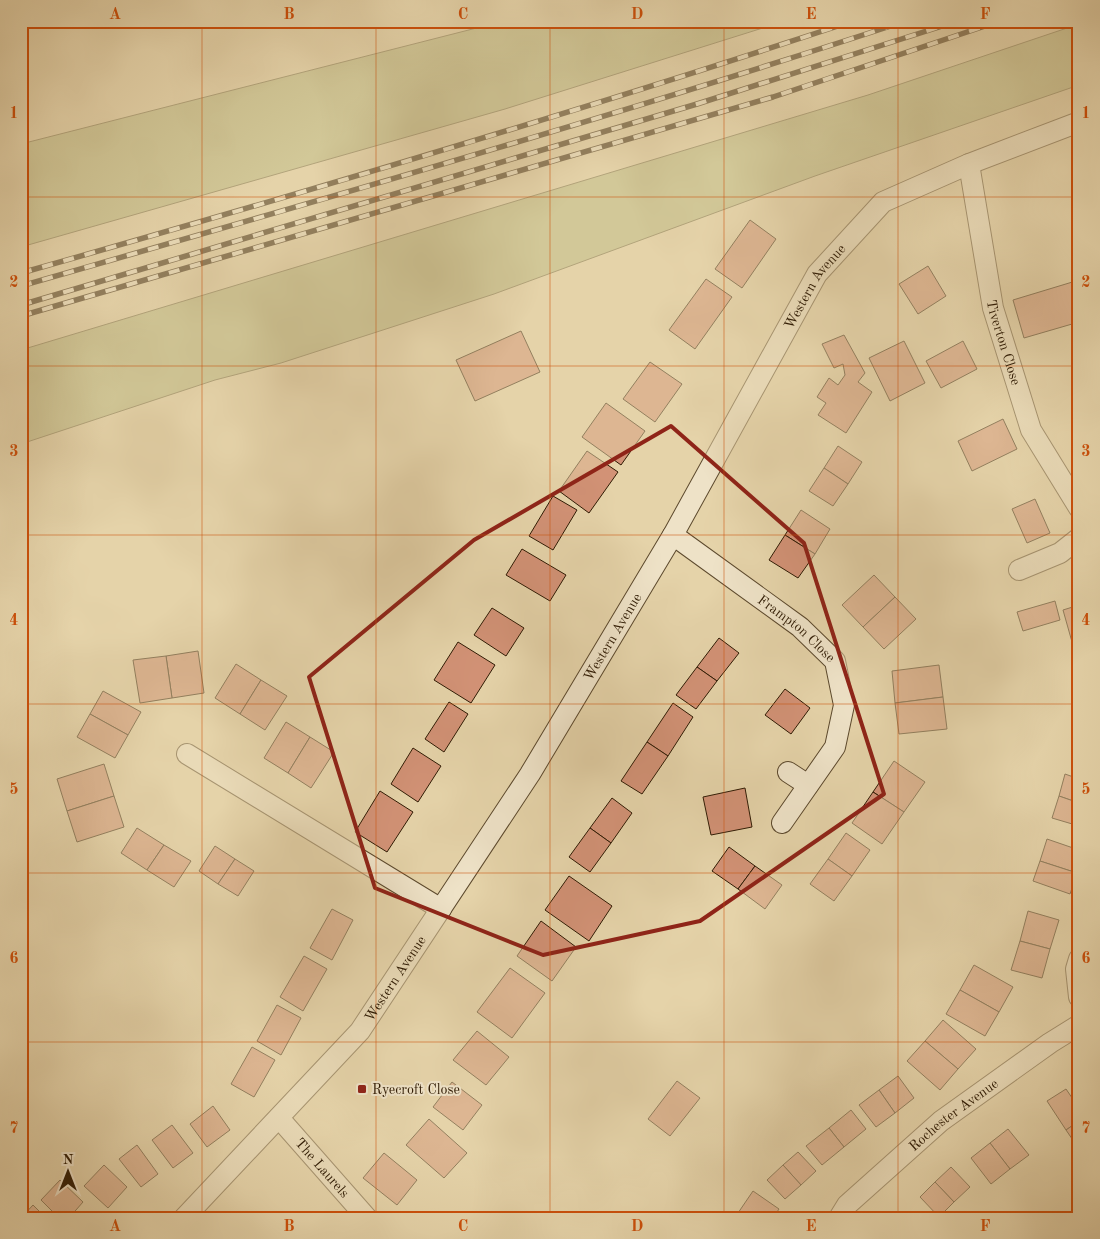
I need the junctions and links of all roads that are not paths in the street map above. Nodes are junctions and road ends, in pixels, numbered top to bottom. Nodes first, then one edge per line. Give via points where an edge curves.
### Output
1 (1079, 122) edge
2 (968, 164) junction
3 (1079, 508) edge
4 (673, 535) junction
5 (1079, 538) edge
6 (1019, 570) dead end
7 (187, 754) dead end
8 (788, 772) dead end
9 (808, 785) junction
10 (782, 823) dead end
11 (441, 909) junction
12 (1079, 959) edge
13 (1079, 997) edge
14 (1079, 1025) edge
15 (279, 1118) junction
16 (184, 1218) edge
17 (367, 1218) edge
18 (839, 1218) edge

1 - 2 street, Western Avenue
2 - 3 street, Tiverton Close via 993,308 1031,430
2 - 4 street, Western Avenue via 883,202 817,274
4 - 9 street, Frampton Close via 800,628 835,661 844,705 835,746
4 - 11 street, Western Avenue via 530,774
5 - 6 street via 1060,553
7 - 11 street
8 - 9 street
9 - 10 street, Frampton Close
11 - 15 street, Western Avenue via 360,1030
12 - 13 street via 1076,969
14 - 18 street, Rochester Avenue via 941,1121 847,1205
15 - 16 street, Western Avenue
15 - 17 street, The Laurels

